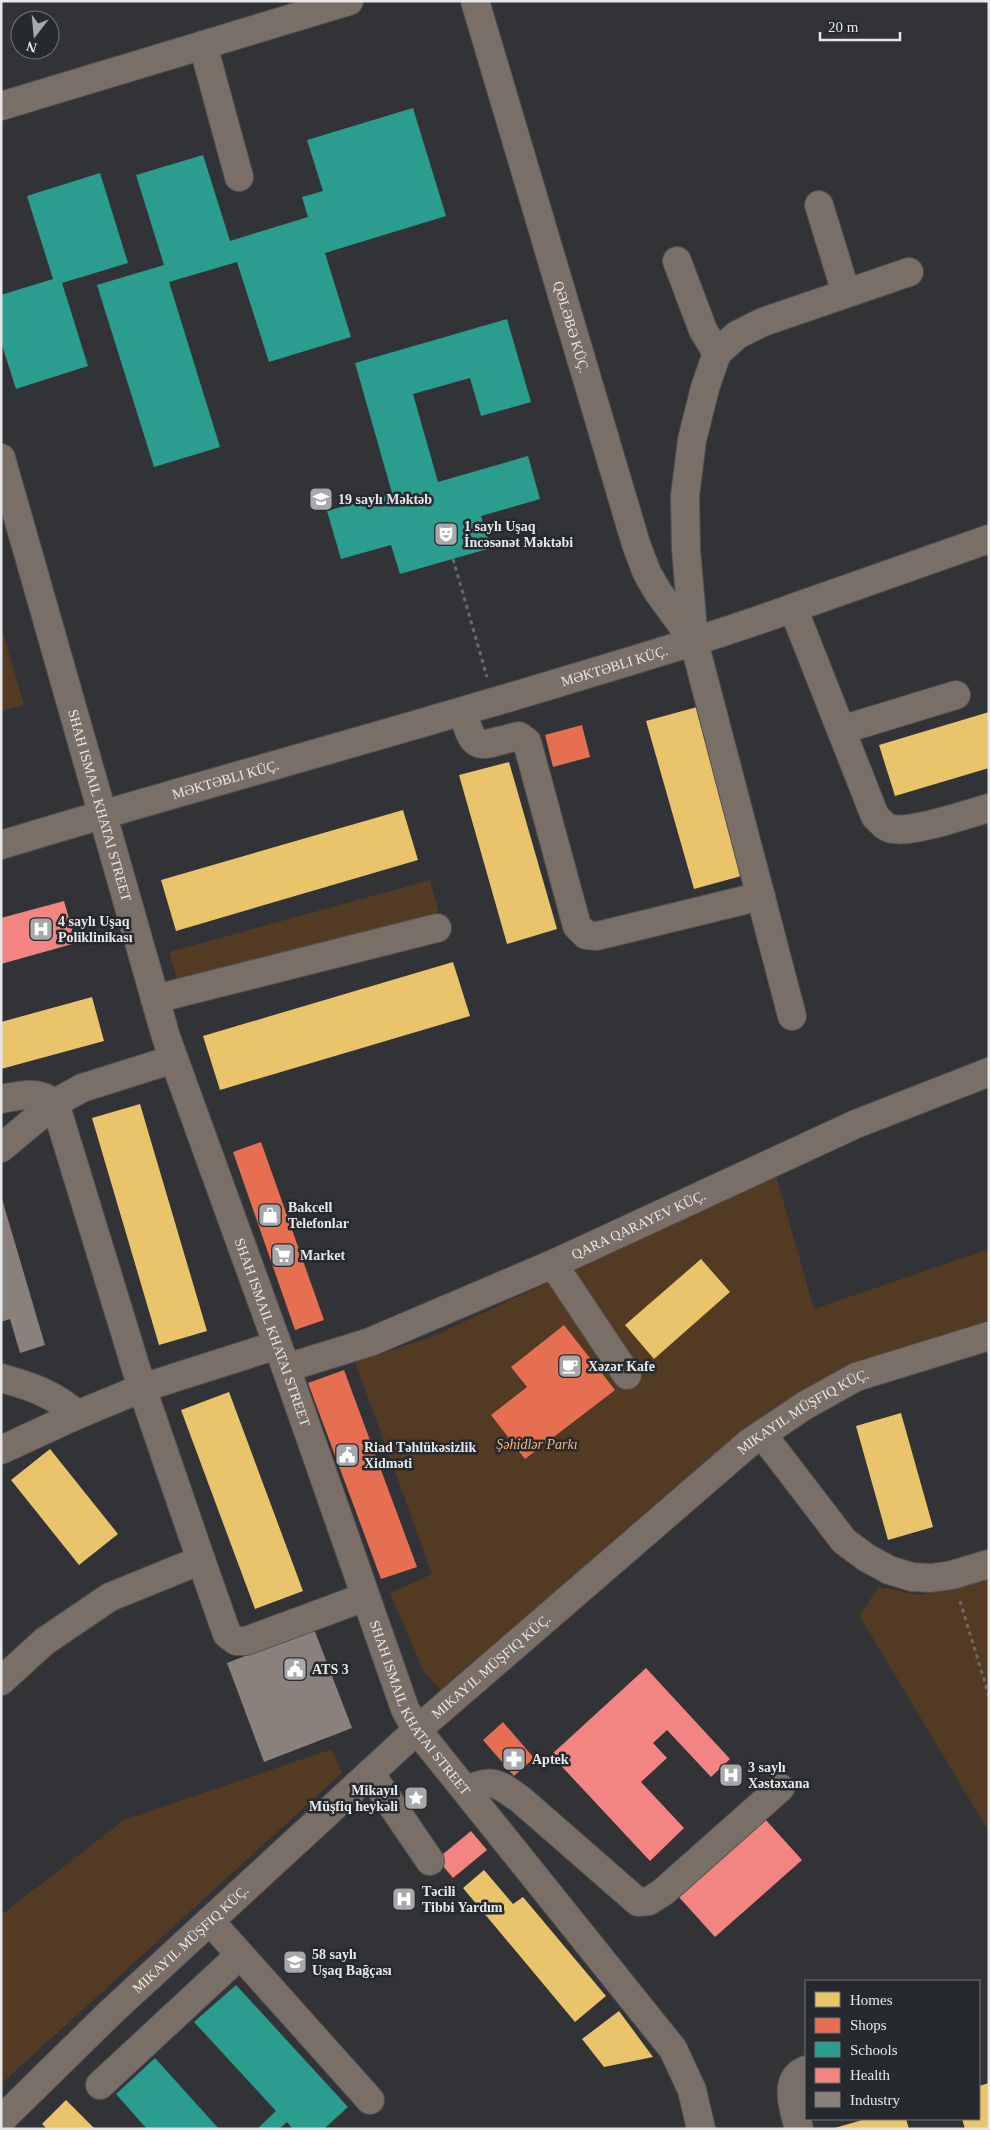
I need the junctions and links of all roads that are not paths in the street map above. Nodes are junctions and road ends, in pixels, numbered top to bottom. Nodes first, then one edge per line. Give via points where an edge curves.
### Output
1 (349, 1) edge
2 (474, 1) edge
3 (203, 45) junction
4 (1, 106) edge
5 (239, 177) dead end
6 (819, 205) dead end
7 (677, 262) dead end
8 (909, 272) dead end
9 (846, 293) junction
10 (717, 353) junction
11 (1, 458) edge
12 (989, 539) edge
13 (793, 608) junction
14 (694, 642) junction
15 (956, 695) dead end
16 (463, 712) junction
17 (841, 730) junction
18 (989, 808) edge
19 (103, 814) junction
20 (1, 845) edge
21 (760, 896) junction
22 (437, 928) dead end
23 (156, 999) junction
24 (792, 1016) dead end
25 (174, 1059) junction
26 (989, 1072) edge
27 (1, 1099) edge
28 (55, 1103) junction
29 (1, 1148) edge
30 (553, 1264) junction
31 (989, 1336) edge
32 (282, 1356) junction
33 (627, 1375) dead end
34 (1, 1378) edge
35 (142, 1388) junction
36 (77, 1415) junction
37 (762, 1434) junction
38 (1, 1450) edge
39 (201, 1560) junction
40 (989, 1564) edge
41 (365, 1597) junction
42 (1, 1681) edge
43 (417, 1730) junction
44 (370, 1773) junction
45 (780, 1788) dead end
46 (466, 1790) junction
47 (430, 1861) dead end
48 (210, 1921) junction
49 (240, 1955) junction
50 (805, 2070) edge
51 (100, 2085) dead end
52 (370, 2100) dead end
53 (1, 2120) edge
54 (701, 2129) edge
55 (799, 2129) edge

1 - 3 street
2 - 14 street, QƏLƏBƏ KÜÇ. via 636,544 658,592
3 - 4 street
3 - 5 street
6 - 9 street
7 - 10 street via 703,330
8 - 9 street
9 - 10 street via 763,322 736,335
10 - 14 street via 704,388 692,440 685,496
11 - 19 street, SHAH ISMAIL KHATAI STREET
12 - 13 street, MƏKTƏBLI KÜÇ.
13 - 14 street, MƏKTƏBLI KÜÇ.
13 - 17 street
14 - 16 street, MƏKTƏBLI KÜÇ.
14 - 21 street
15 - 17 street
16 - 19 street, MƏKTƏBLI KÜÇ.
16 - 21 street via 470,736 476,743 519,736 527,742 578,926 586,935 597,936
17 - 18 street via 874,816 884,826 894,830 916,828
19 - 20 street, MƏKTƏBLI KÜÇ.
19 - 23 street, SHAH ISMAIL KHATAI STREET
21 - 24 street
22 - 23 street
23 - 25 street, SHAH ISMAIL KHATAI STREET
25 - 28 street via 82,1088
25 - 32 street, SHAH ISMAIL KHATAI STREET
26 - 30 street, QARA QARAYEV KÜÇ. via 856,1124
27 - 28 street via 31,1093 45,1096
28 - 29 street
28 - 35 street
30 - 32 street, QARA QARAYEV KÜÇ. via 370,1342
30 - 33 street
31 - 37 street via 856,1377
32 - 35 street, QARA QARAYEV KÜÇ.
32 - 41 street, SHAH ISMAIL KHATAI STREET
34 - 36 street via 36,1388 64,1402
35 - 36 street, QARA QARAYEV KÜÇ.
35 - 39 street
36 - 38 street, QARA QARAYEV KÜÇ.
37 - 40 street via 844,1541 889,1570 912,1577 931,1578
37 - 43 street
39 - 41 street via 227,1634 236,1641 246,1642
39 - 42 street via 110,1596 45,1640
41 - 43 street, SHAH ISMAIL KHATAI STREET via 396,1689
43 - 44 street
43 - 46 street, SHAH ISMAIL KHATAI STREET
44 - 47 street
44 - 48 street
45 - 46 street via 663,1892 649,1901 638,1902 501,1786 482,1783
46 - 54 street, SHAH ISMAIL KHATAI STREET via 673,2049 692,2090
48 - 49 street
48 - 53 street
49 - 51 street
49 - 52 street
50 - 55 street via 792,2083

